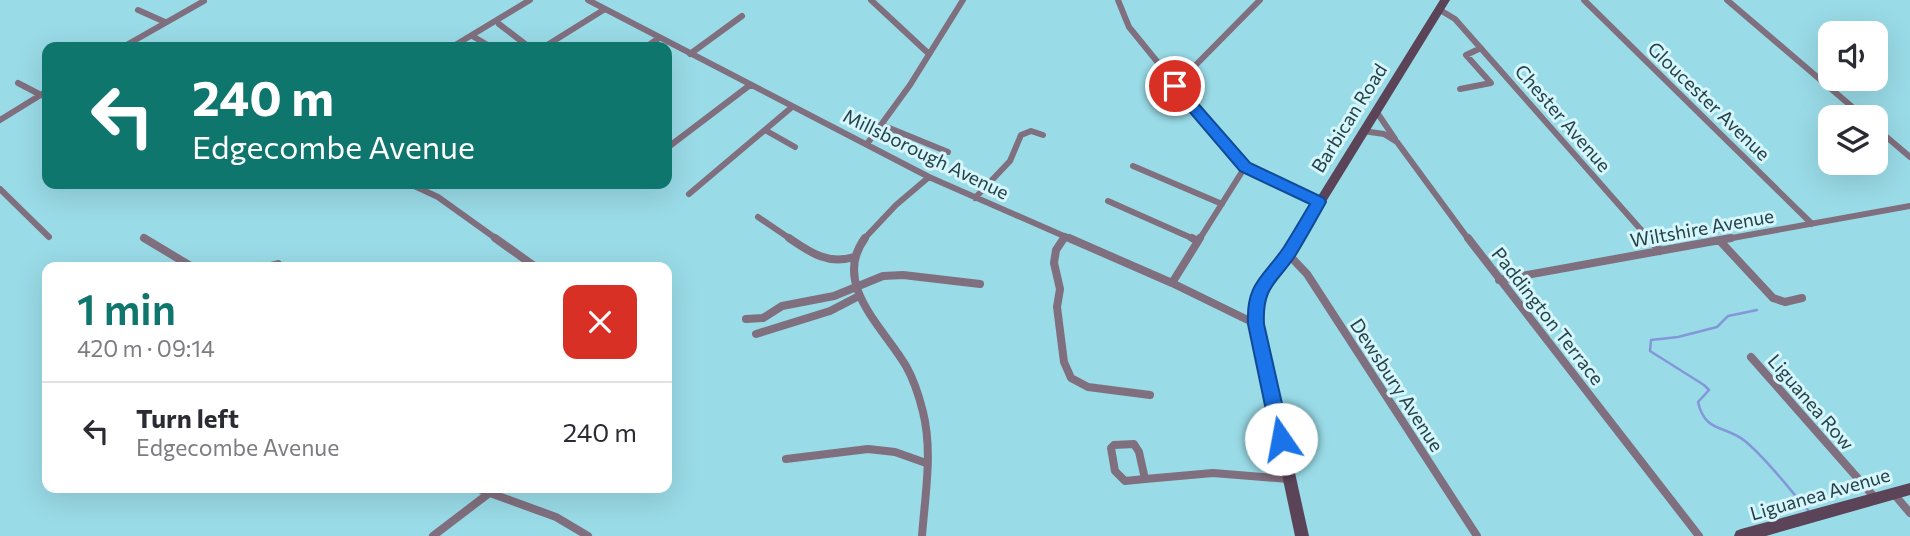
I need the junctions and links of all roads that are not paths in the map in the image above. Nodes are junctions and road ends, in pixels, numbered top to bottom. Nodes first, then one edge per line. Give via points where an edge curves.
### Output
1 (530, 0) edge
2 (588, 0) edge
3 (871, 0) edge
4 (963, 0) edge
5 (1118, 0) edge
6 (1260, 0) edge
7 (1584, 0) edge
8 (1727, 0) edge
9 (204, 1) edge
10 (1443, 5) edge
11 (138, 10) dead end
12 (602, 11) junction
13 (742, 16) dead end
14 (165, 22) junction
15 (719, 23) dead end
16 (729, 23) junction
17 (499, 24) dead end
18 (474, 37) dead end
19 (657, 39) junction
20 (131, 42) edge
21 (460, 42) edge
22 (482, 42) edge
23 (522, 42) edge
24 (552, 42) edge
25 (653, 42) edge
26 (664, 42) edge
27 (672, 46) edge
28 (1481, 48) junction
29 (690, 54) junction
30 (929, 54) junction
31 (18, 83) dead end
32 (750, 85) junction
33 (1175, 86) junction
34 (1460, 89) dead end
35 (42, 92) edge
36 (42, 94) edge
37 (1850, 105) edge
38 (792, 107) junction
39 (1376, 111) junction
40 (0, 120) edge
41 (882, 125) junction
42 (765, 130) junction
43 (1363, 131) junction
44 (1043, 135) dead end
45 (1888, 138) edge
46 (1397, 142) junction
47 (672, 144) edge
48 (867, 144) junction
49 (795, 147) dead end
50 (948, 152) dead end
51 (1910, 157) edge
52 (1133, 166) dead end
53 (1245, 167) junction
54 (929, 177) junction
55 (0, 189) edge
56 (421, 189) edge
57 (689, 194) dead end
58 (975, 198) junction
59 (1108, 201) dead end
60 (1319, 202) junction
61 (1222, 204) junction
62 (1910, 206) edge
63 (758, 217) dead end
64 (1812, 224) junction
65 (1065, 236) junction
66 (49, 237) dead end
67 (145, 238) dead end
68 (1198, 241) junction
69 (1720, 241) junction
70 (1660, 251) junction
71 (1288, 254) junction
72 (854, 257) junction
73 (184, 262) edge
74 (529, 262) edge
75 (1499, 280) junction
76 (1172, 283) junction
77 (979, 284) dead end
78 (855, 286) junction
79 (859, 296) junction
80 (1802, 298) dead end
81 (746, 319) dead end
82 (1256, 324) junction
83 (756, 334) dead end
84 (1751, 357) dead end
85 (1150, 395) dead end
86 (786, 459) dead end
87 (926, 463) junction
88 (1144, 479) junction
89 (1290, 479) junction
90 (1910, 489) edge
91 (1893, 493) junction
92 (488, 494) joint
93 (1876, 499) junction
94 (1910, 513) edge
95 (433, 536) edge
96 (588, 536) edge
97 (922, 536) edge
98 (1302, 536) edge
99 (1477, 536) edge
100 (1699, 536) edge
101 (1741, 536) edge

1 - 21 street
2 - 12 street, Millsborough Avenue
3 - 30 street
4 - 30 street
5 - 33 street via 1129,27
6 - 33 street
7 - 64 street, Gloucester Avenue
8 - 37 street
9 - 14 street
10 - 28 street, Chester Avenue
10 - 39 main road, Barbican Road
11 - 14 street
12 - 19 street, Millsborough Avenue
12 - 24 street
13 - 16 street
14 - 20 street
15 - 16 street
16 - 29 street
17 - 23 street
18 - 22 street
19 - 25 street
19 - 26 street, Millsborough Avenue
27 - 29 street, Millsborough Avenue
28 - 34 street via 1466,55 1491,83
28 - 70 street, Chester Avenue
29 - 32 street, Millsborough Avenue
30 - 41 street
31 - 35 street
32 - 38 street, Millsborough Avenue
32 - 47 street
33 - 53 street
36 - 40 street
38 - 42 street
38 - 48 street, Millsborough Avenue
39 - 43 main road, Barbican Road
39 - 46 street, Paddington Terrace
41 - 48 street
41 - 50 street
42 - 49 street
42 - 57 street
43 - 46 street via 1384,134
43 - 60 main road, Barbican Road
44 - 58 street via 1031,131 1021,135 1010,161
45 - 51 street
46 - 75 street, Paddington Terrace
48 - 54 street, Millsborough Avenue
52 - 61 street
53 - 60 street
53 - 61 street
54 - 58 street, Millsborough Avenue
54 - 72 street via 888,214
55 - 66 street
56 - 74 street
58 - 65 street, Millsborough Avenue
59 - 68 street
60 - 71 main road, Barbican Road
61 - 68 street
62 - 64 street, Wiltshire Avenue
63 - 72 street via 817,257 841,261
64 - 69 street, Wiltshire Avenue
65 - 76 street, Millsborough Avenue
65 - 85 street via 1054,263 1064,362 1071,378 1088,387
67 - 73 street
68 - 76 street
69 - 70 street, Wiltshire Avenue
69 - 80 street via 1773,299
70 - 75 street, Wiltshire Avenue
71 - 82 main road, Barbican Road via 1265,279 1255,308
71 - 99 street, Dewsbury Avenue via 1307,274
72 - 78 street
75 - 100 street, Paddington Terrace
76 - 82 street, Millsborough Avenue
77 - 78 street via 903,275 873,278
78 - 79 street
78 - 81 street via 826,299 782,306 763,318
79 - 83 street via 830,311
79 - 87 street via 908,369 926,427
82 - 89 main road, Barbican Road
84 - 93 street, Liguanea Row
86 - 87 street via 829,451 878,451
87 - 97 street
88 - 88 street via 1120,478 1112,465 1114,445 1134,444
88 - 89 street via 1203,473
89 - 98 main road, Barbican Road
90 - 91 main road, Liguanea Avenue
91 - 93 main road, Liguanea Avenue
91 - 94 street
92 - 95 street
92 - 96 street via 556,517
93 - 101 main road, Liguanea Avenue

